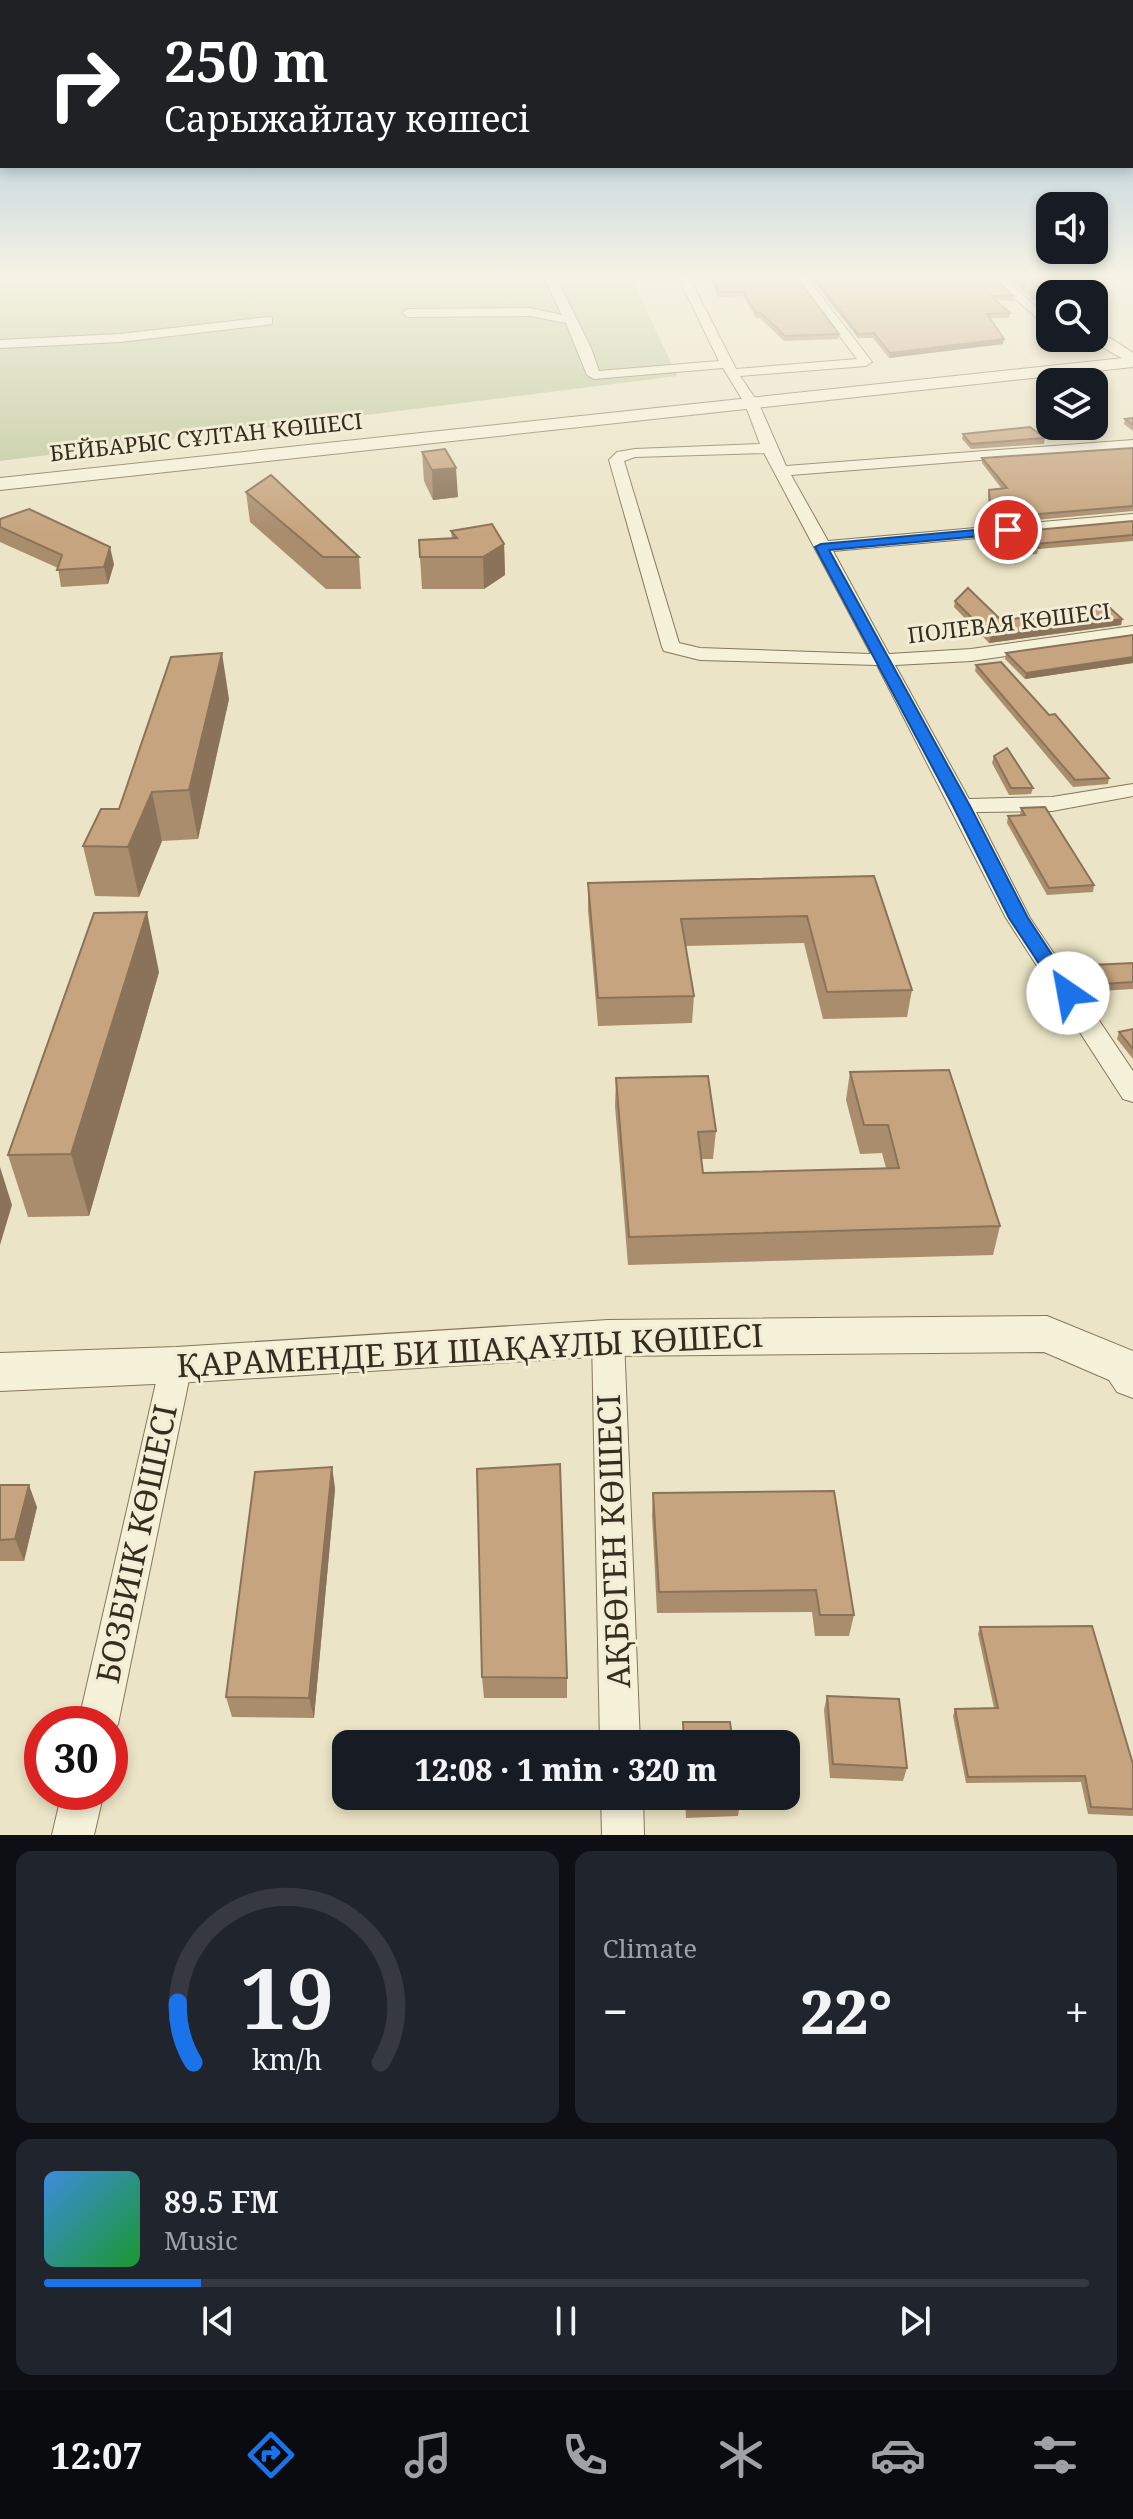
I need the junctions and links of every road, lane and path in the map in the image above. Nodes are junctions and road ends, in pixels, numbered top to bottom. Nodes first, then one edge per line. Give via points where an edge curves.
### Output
1 (588, 361) edge
2 (726, 361) edge
3 (865, 361) edge
4 (1133, 361) edge
5 (730, 369) junction
6 (752, 404) junction
7 (1133, 444) edge
8 (769, 448) junction
9 (782, 471) junction
10 (0, 484) edge
11 (1133, 519) edge
12 (821, 547) junction
13 (1133, 632) edge
14 (883, 660) junction
15 (1133, 790) edge
16 (962, 806) junction
17 (1133, 1092) edge
18 (608, 1338) junction
19 (176, 1365) junction
20 (1130, 1369) edge
21 (0, 1372) edge
22 (102, 1706) edge
23 (620, 1730) edge
24 (79, 1810) edge
25 (622, 1810) edge
26 (73, 1835) edge
27 (623, 1835) edge

1 - 5 street via 594,375
2 - 5 street
3 - 5 street via 848,366
4 - 6 street, БЕЙБАРЫС СҰЛТАН КӨШЕСІ
5 - 6 street
6 - 8 street
6 - 10 street, БЕЙБАРЫС СҰЛТАН КӨШЕСІ
7 - 9 street
8 - 9 street
8 - 14 street, ПОЛЕВАЯ КӨШЕСІ via 635,453 616,460 671,647 700,654
9 - 12 street
11 - 12 street
12 - 14 street
13 - 14 street, ПОЛЕВАЯ КӨШЕСІ via 971,655
14 - 16 street
15 - 16 street via 1052,804
16 - 17 street via 1018,918
18 - 19 street, ҚАРАМЕНДЕ БИ ШАҚАҰЛЫ КӨШЕСІ
18 - 20 street, ҚАРАМЕНДЕ БИ ШАҚАҰЛЫ КӨШЕСІ via 1047,1334
18 - 23 street, АҚБӨГЕН КӨШЕСІ
19 - 21 street, ҚАРАМЕНДЕ БИ ШАҚАҰЛЫ КӨШЕСІ
19 - 22 street, БОЗБИІК КӨШЕСІ
24 - 26 street
25 - 27 street

